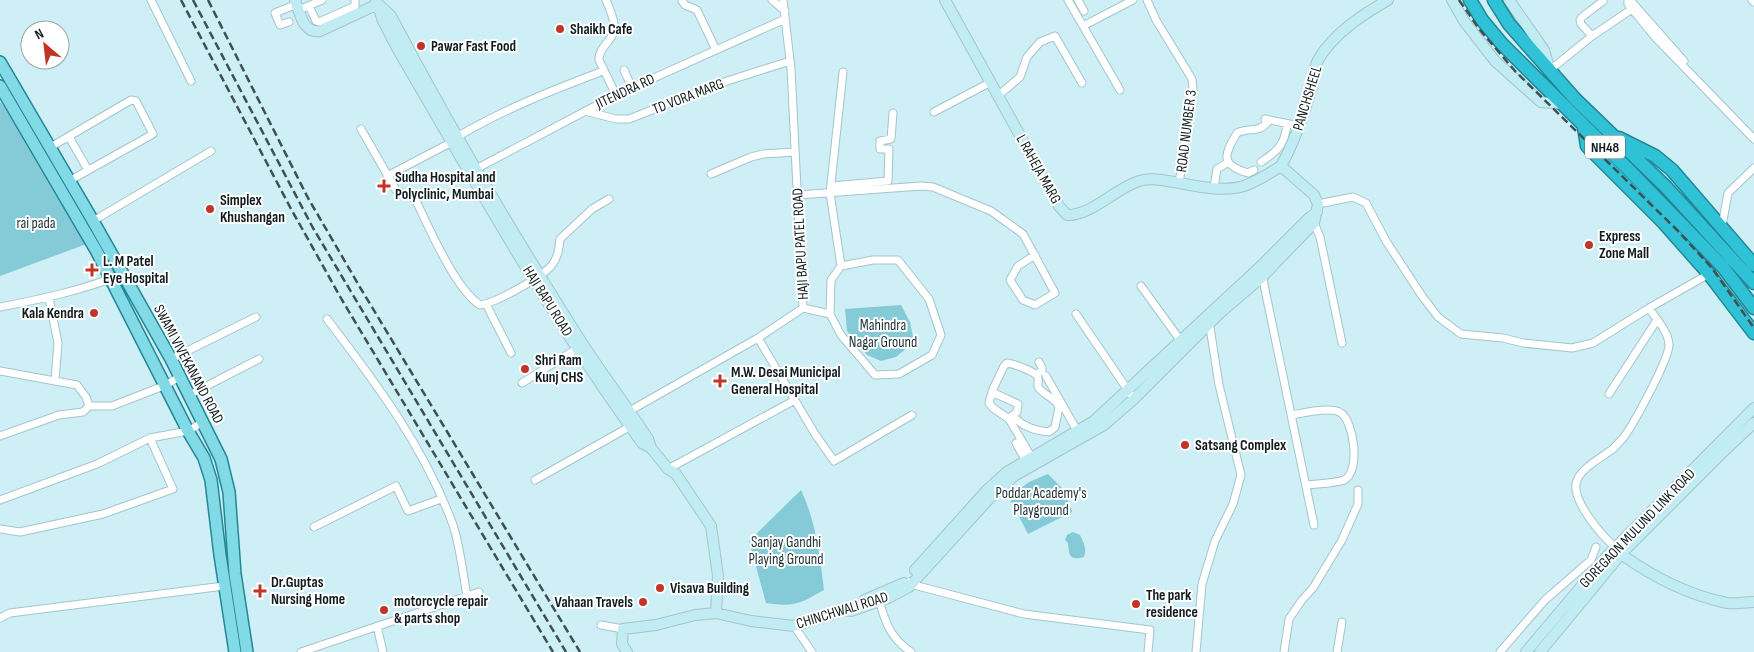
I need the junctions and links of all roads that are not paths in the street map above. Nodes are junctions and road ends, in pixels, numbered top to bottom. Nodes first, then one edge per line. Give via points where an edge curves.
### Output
1 (150, 0) edge
2 (322, 0) edge
3 (355, 0) edge
4 (606, 0) edge
5 (772, 0) edge
6 (783, 0) edge
7 (945, 0) edge
8 (1078, 0) edge
9 (1133, 0) edge
10 (1147, 0) edge
11 (1388, 0) edge
12 (1452, 0) edge
13 (1470, 0) edge
14 (1494, 0) edge
15 (1509, 0) edge
16 (1629, 0) edge
17 (682, 1) edge
18 (1602, 1) edge
19 (377, 2) edge
20 (1069, 2) edge
21 (300, 5) edge
22 (1634, 7) junction
23 (1084, 11) dead end
24 (785, 15) junction
25 (289, 22) dead end
26 (1083, 26) junction
27 (1592, 36) junction
28 (716, 50) junction
29 (790, 61) junction
30 (0, 62) edge
31 (1548, 68) junction
32 (624, 70) dead end
33 (603, 71) junction
34 (843, 72) dead end
35 (191, 81) dead end
36 (991, 82) junction
37 (1082, 83) dead end
38 (0, 86) edge
39 (632, 88) junction
40 (1120, 90) dead end
41 (616, 95) junction
42 (999, 95) junction
43 (1569, 101) junction
44 (585, 111) junction
45 (934, 112) dead end
46 (892, 113) dead end
47 (1734, 116) junction
48 (1287, 124) junction
49 (1299, 126) junction
50 (1584, 127) junction
51 (361, 128) dead end
52 (1754, 133) edge
53 (1613, 136) junction
54 (69, 137) junction
55 (1754, 139) edge
56 (456, 142) junction
57 (49, 148) junction
58 (211, 151) dead end
59 (795, 152) junction
60 (1270, 156) junction
61 (1261, 162) dead end
62 (1228, 163) junction
63 (1281, 166) junction
64 (1754, 168) edge
65 (88, 170) junction
66 (1254, 170) dead end
67 (473, 171) junction
68 (711, 174) dead end
69 (387, 176) junction
70 (69, 181) junction
71 (1179, 183) junction
72 (1214, 188) junction
73 (831, 190) junction
74 (798, 195) junction
75 (609, 199) dead end
76 (1314, 214) junction
77 (93, 221) junction
78 (1722, 226) junction
79 (1035, 256) junction
80 (1754, 264) edge
81 (841, 266) junction
82 (1261, 272) junction
83 (123, 274) junction
84 (1709, 274) junction
85 (536, 277) junction
86 (111, 278) junction
87 (1754, 283) edge
88 (1141, 286) dead end
89 (49, 298) junction
90 (486, 304) junction
91 (0, 307) edge
92 (803, 308) junction
93 (1649, 308) junction
94 (1754, 308) edge
95 (830, 314) junction
96 (1076, 314) dead end
97 (256, 317) dead end
98 (327, 319) dead end
99 (1209, 320) junction
100 (1657, 320) junction
101 (1754, 333) edge
102 (758, 338) junction
103 (1342, 343) dead end
104 (1183, 344) junction
105 (581, 347) junction
106 (510, 353) dead end
107 (171, 359) junction
108 (259, 359) dead end
109 (1038, 362) dead end
110 (0, 371) edge
111 (1037, 374) junction
112 (1046, 376) dead end
113 (180, 377) junction
114 (55, 380) junction
115 (522, 383) dead end
116 (166, 385) junction
117 (992, 392) junction
118 (1609, 394) dead end
119 (189, 395) junction
120 (1131, 395) junction
121 (795, 400) junction
122 (89, 406) junction
123 (1754, 408) edge
124 (626, 413) junction
125 (1292, 414) junction
126 (912, 415) dead end
127 (1012, 418) junction
128 (203, 422) junction
129 (1754, 423) edge
130 (631, 426) junction
131 (188, 431) junction
132 (1079, 434) junction
133 (0, 436) edge
134 (642, 436) junction
135 (150, 438) junction
136 (1016, 443) dead end
137 (1031, 463) junction
138 (668, 470) junction
139 (535, 480) dead end
140 (1306, 485) junction
141 (1358, 490) dead end
142 (442, 499) junction
143 (0, 500) edge
144 (965, 520) junction
145 (1314, 525) dead end
146 (314, 527) dead end
147 (0, 529) edge
148 (1596, 547) dead end
149 (1618, 551) junction
150 (909, 582) junction
151 (224, 586) junction
152 (479, 592) dead end
153 (467, 596) junction
154 (878, 598) junction
155 (1754, 602) edge
156 (716, 613) junction
157 (0, 618) edge
158 (1342, 622) dead end
159 (601, 625) dead end
160 (376, 626) junction
161 (794, 626) junction
162 (623, 629) junction
163 (235, 652) edge
164 (247, 652) edge
165 (301, 652) edge
166 (383, 652) edge
167 (627, 652) edge
168 (812, 652) edge
169 (911, 652) edge
170 (1148, 652) edge
171 (1196, 652) edge
172 (1284, 652) edge
173 (1337, 652) edge
174 (1500, 652) edge
175 (1526, 652) edge
176 (1540, 652) edge

1 - 35 street
2 - 21 street
3 - 21 street via 355,6 318,22
4 - 33 street via 614,24 612,36 598,55
5 - 24 street
6 - 24 street, HAJI BAPU PATEL ROAD
7 - 36 street, L RAHEJA MARG
8 - 20 street
8 - 23 street
9 - 26 street
10 - 71 street, ROAD NUMBER 3 via 1192,79
11 - 49 street, PANCHSHEEL via 1357,19 1326,49 1317,62
12 - 43 street via 1464,21 1496,61 1540,102
13 - 43 highway, NH48 via 1502,44 1536,78
14 - 31 highway, NH48 via 1508,24
15 - 31 street via 1544,50
16 - 22 street via 1628,4
17 - 28 street via 697,10
18 - 27 street via 1580,20
19 - 21 street via 320,32 310,31 305,25
19 - 56 street, HAJI BAPU ROAD via 384,21 400,42
20 - 26 street
21 - 25 street via 275,13 280,25
22 - 27 street
22 - 47 street
24 - 28 street, JITENDRA RD
24 - 29 street, HAJI BAPU PATEL ROAD
26 - 40 street
27 - 31 street
28 - 39 street, JITENDRA RD
29 - 44 street, TD VORA MARG via 721,83 629,119
29 - 59 street, HAJI BAPU PATEL ROAD
30 - 57 main road, SWAMI VIVEKANAND ROAD
31 - 43 highway, NH48
32 - 39 street
33 - 41 street
33 - 56 street via 535,96 479,124
34 - 73 street
36 - 42 street, L RAHEJA MARG
36 - 45 street
37 - 42 street via 1055,36 1040,42 1027,57 1020,77
38 - 86 main road, SWAMI VIVEKANAND ROAD
39 - 41 street, JITENDRA RD
41 - 44 street, JITENDRA RD
42 - 71 street, L RAHEJA MARG via 1059,206 1067,214 1075,215 1141,181
43 - 50 highway, NH48
43 - 53 highway, NH48
44 - 67 street, JITENDRA RD
46 - 73 street via 891,139 880,141 880,149 889,149 888,181
47 - 52 street
47 - 55 street
48 - 49 street
48 - 60 street via 1286,136
48 - 62 street via 1267,119 1265,126 1258,130 1237,133 1227,156
49 - 63 street, PANCHSHEEL
50 - 84 highway via 1587,146 1663,222
50 - 94 highway, NH48 via 1723,267
51 - 69 street
53 - 78 highway via 1655,156 1672,170
53 - 87 highway, NH48 via 1685,206
54 - 57 street
54 - 65 street
54 - 65 street via 131,100 136,101 153,134
56 - 67 street, HAJI BAPU ROAD
56 - 69 street
57 - 70 main road, SWAMI VIVEKANAND ROAD
58 - 77 street
59 - 68 street via 751,157
59 - 74 street, HAJI BAPU PATEL ROAD
60 - 61 street
60 - 63 street
62 - 66 street via 1232,168 1248,173
62 - 72 street via 1217,169
63 - 72 street, L RAHEJA MARG via 1244,186
63 - 76 street via 1314,195
64 - 78 street via 1728,193
65 - 70 street
67 - 85 street, HAJI BAPU ROAD
69 - 90 street via 396,190 411,195 416,201 462,288 480,306
70 - 77 main road, SWAMI VIVEKANAND ROAD
71 - 72 street, L RAHEJA MARG
73 - 74 street
73 - 79 street via 934,187 1005,220 1023,234
73 - 81 street
74 - 92 street, HAJI BAPU PATEL ROAD
75 - 85 street via 592,209 560,240 559,254 551,266
76 - 82 street
76 - 93 street via 1352,197 1366,203 1386,241 1438,317 1461,334 1572,348 1593,343
76 - 103 street
77 - 83 main road, SWAMI VIVEKANAND ROAD
78 - 80 highway
79 - 79 street via 1055,293 1035,305 1023,300 1010,280 1018,266
81 - 95 street via 831,280
81 - 95 street via 873,260 898,260 929,299 941,335 932,355 899,374 875,375 841,335
82 - 99 street
82 - 125 street
83 - 86 street
83 - 107 main road, SWAMI VIVEKANAND ROAD
84 - 93 street
84 - 101 highway
85 - 90 street
85 - 105 street, HAJI BAPU ROAD
86 - 89 street
86 - 116 main road, SWAMI VIVEKANAND ROAD
88 - 104 street
89 - 91 street
89 - 114 street via 58,343
90 - 106 street
92 - 95 street
92 - 102 street, HAJI BAPU PATEL ROAD
93 - 100 street
96 - 120 street
97 - 107 street
98 - 142 street via 376,382 426,462
99 - 104 street
99 - 171 street via 1241,475 1202,584
100 - 118 street
100 - 149 street via 1668,338 1669,347 1654,383 1623,438 1582,472 1576,485 1587,514 1603,537
102 - 121 street
102 - 124 street, HAJI BAPU PATEL ROAD
104 - 120 street
105 - 115 street
105 - 124 street, HAJI BAPU ROAD
107 - 113 main road, SWAMI VIVEKANAND ROAD
108 - 119 street
109 - 111 street via 1042,371
110 - 114 street
111 - 117 street via 1007,363
111 - 127 street via 1041,393 1053,398 1059,407 1054,427 1049,432 1040,432
112 - 132 street
113 - 116 street
113 - 119 main road, SWAMI VIVEKANAND ROAD
114 - 122 street via 77,385
116 - 122 street via 112,406
116 - 131 main road, SWAMI VIVEKANAND ROAD
117 - 127 street via 989,403 992,408
117 - 127 street via 1018,404
119 - 128 main road, SWAMI VIVEKANAND ROAD
120 - 132 street
121 - 126 street via 834,460
121 - 138 street
122 - 133 street via 83,412 59,415
123 - 149 street, GOREGAON MULUND LINK ROAD
124 - 130 street, HAJI BAPU ROAD
124 - 134 street, HAJI BAPU ROAD
125 - 140 street
125 - 140 street via 1332,410 1341,413 1348,422 1352,437 1352,473 1345,480
127 - 137 street
128 - 131 street
128 - 164 main road, SWAMI VIVEKANAND ROAD via 225,470 235,574
129 - 149 street, GOREGAON MULUND LINK ROAD
130 - 134 street, HAJI BAPU ROAD
130 - 139 street
131 - 135 street
131 - 151 main road, SWAMI VIVEKANAND ROAD via 204,458 211,480
132 - 137 street
134 - 138 street, HAJI BAPU ROAD
135 - 143 street via 97,464
135 - 147 street via 173,489 103,514 20,532
136 - 137 street
137 - 144 street, CHINCHWALI ROAD
137 - 144 street via 1007,472 987,490
138 - 156 street, HAJI BAPU ROAD via 676,474 711,526 718,576
140 - 145 street
141 - 172 street via 1358,504 1342,540 1313,588 1289,619
142 - 146 street via 408,511 396,486
142 - 153 street via 453,527
144 - 150 street, CHINCHWALI ROAD
148 - 174 street via 1592,560 1545,600
149 - 155 street via 1646,572 1672,585 1728,603
149 - 175 street, GOREGAON MULUND LINK ROAD
149 - 176 street, GOREGAON MULUND LINK ROAD
150 - 154 street, CHINCHWALI ROAD via 888,598
150 - 170 street via 1024,614 1150,630
151 - 157 street via 10,613
151 - 163 main road, SWAMI VIVEKANAND ROAD
152 - 153 street
153 - 160 street
154 - 161 street, CHINCHWALI ROAD via 851,611 844,610
154 - 169 street via 888,628
156 - 161 street, CHINCHWALI ROAD
156 - 162 street, CHINCHWALI ROAD
158 - 173 street
159 - 162 street
160 - 165 street
160 - 166 street
161 - 168 street
162 - 167 street via 622,644

